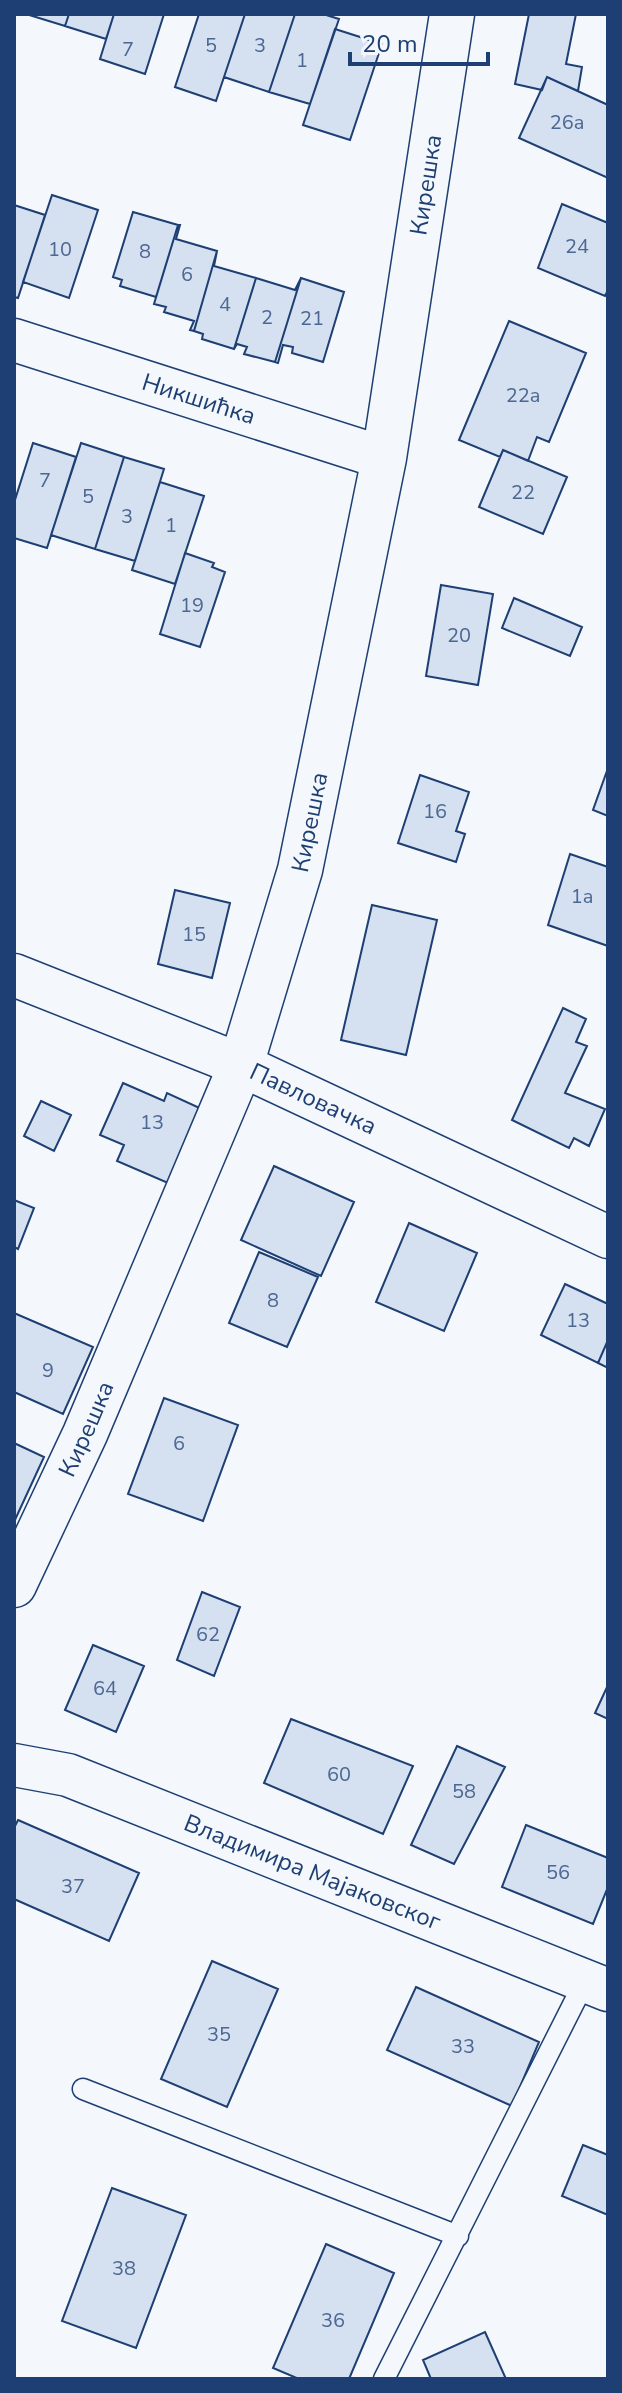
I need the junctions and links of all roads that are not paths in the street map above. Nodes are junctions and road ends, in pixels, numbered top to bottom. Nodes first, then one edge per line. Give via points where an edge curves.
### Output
1 (452, 14) edge
2 (14, 340) edge
3 (384, 458) junction
4 (14, 975) edge
5 (241, 1065) junction
6 (608, 1237) edge
7 (14, 1585) edge
8 (14, 1765) edge
9 (597, 1985) edge
10 (83, 2089) dead end
11 (458, 2236) junction
12 (384, 2379) edge

1 - 3 street, Кирешка
2 - 3 street, Никшићка
3 - 5 street, Кирешка via 300,870
4 - 5 street, Павловачка
5 - 6 street, Павловачка
5 - 7 street, Кирешка via 85,1434
8 - 9 street, Владимира Мајаковског via 68,1775
9 - 11 lane
10 - 11 lane
11 - 12 lane

